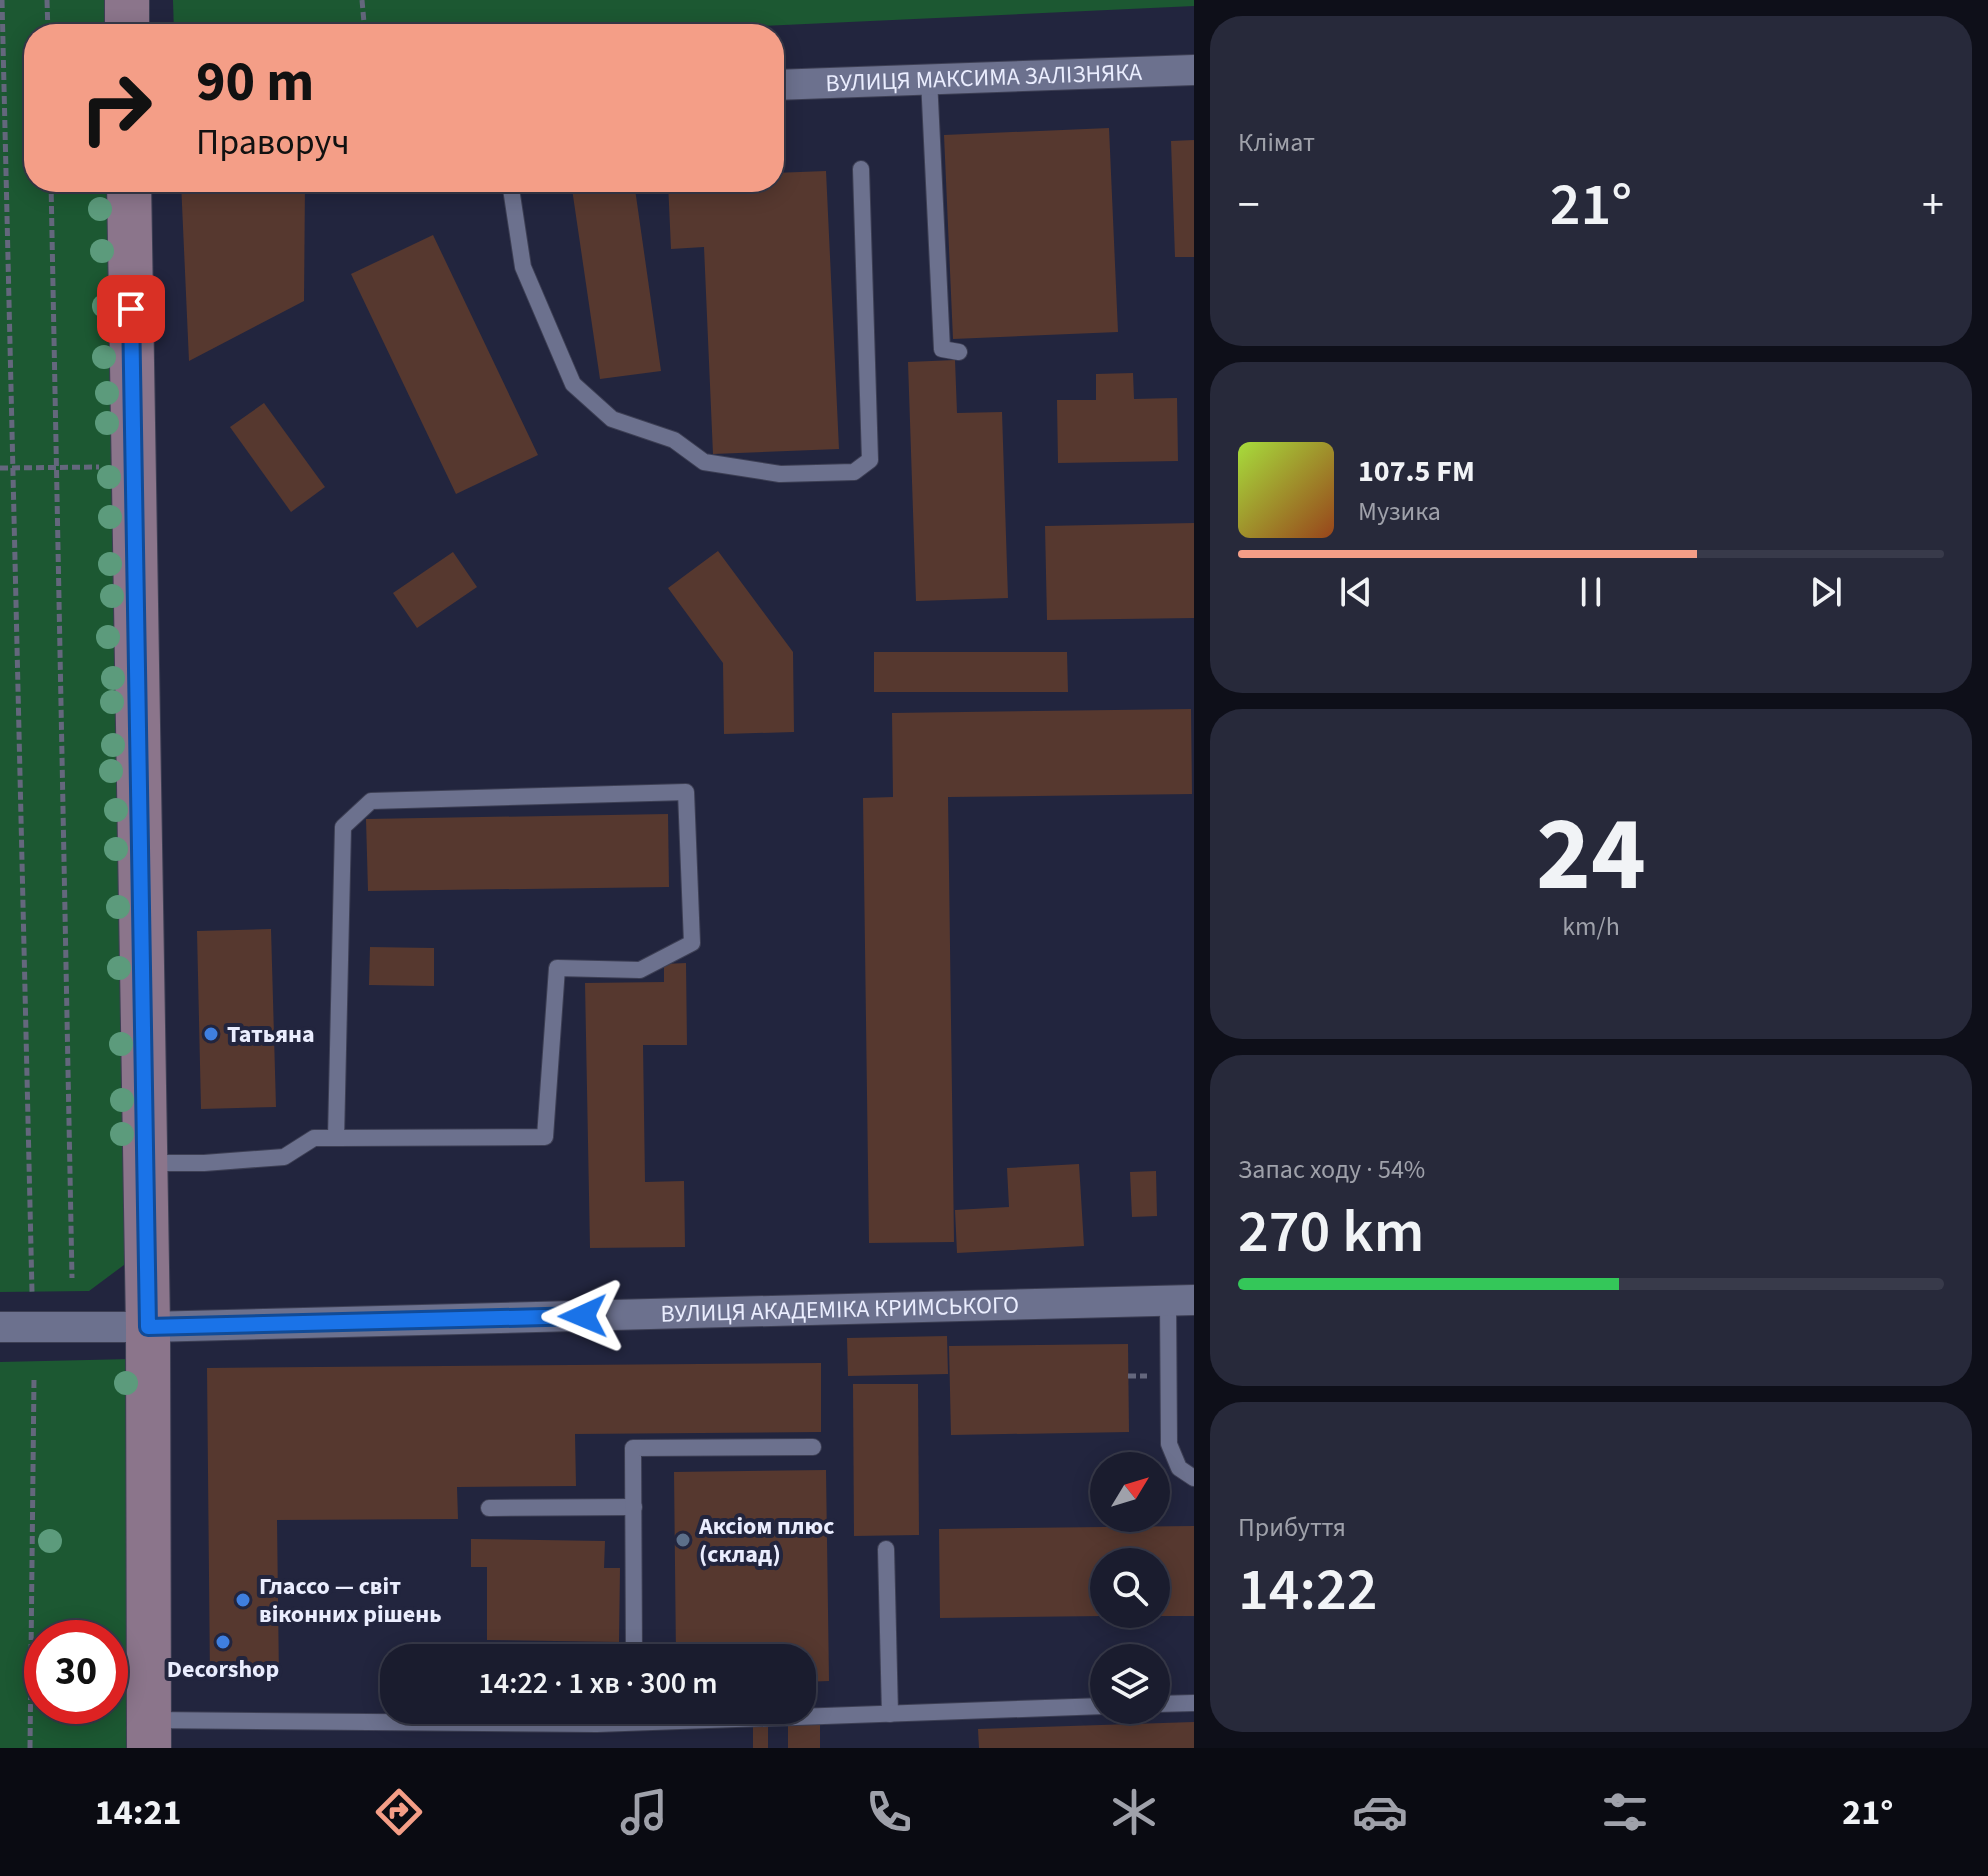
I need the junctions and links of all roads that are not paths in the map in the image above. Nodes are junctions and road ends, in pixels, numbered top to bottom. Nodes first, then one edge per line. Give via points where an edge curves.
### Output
1 (127, 0) edge
2 (127, 24) edge
3 (1194, 70) edge
4 (929, 79) junction
5 (784, 85) edge
6 (861, 169) dead end
7 (129, 192) edge
8 (512, 192) edge
9 (959, 352) dead end
10 (336, 1138) junction
11 (145, 1163) junction
12 (1181, 1300) edge
13 (0, 1327) edge
14 (148, 1327) junction
15 (813, 1447) dead end
16 (1194, 1478) edge
17 (634, 1507) junction
18 (489, 1508) dead end
19 (886, 1549) dead end
20 (634, 1644) edge
21 (1194, 1703) edge
22 (1170, 1704) edge
23 (1090, 1707) edge
24 (890, 1714) junction
25 (816, 1715) edge
26 (419, 1724) edge
27 (149, 1734) edge

1 - 2 main road
3 - 4 street, ВУЛИЦЯ МАКСИМА ЗАЛІЗНЯКА
4 - 5 street, ВУЛИЦЯ МАКСИМА ЗАЛІЗНЯКА
4 - 9 lane via 942,349
6 - 8 lane via 870,460 854,472 780,474 704,462 674,440 612,419 573,384 523,267
7 - 11 main road
10 - 10 lane via 545,1137 557,968 640,970 692,943 686,792 371,801 343,827
10 - 11 lane via 314,1138 284,1157
11 - 14 main road
12 - 14 street, ВУЛИЦЯ АКАДЕМІКА КРИМСЬКОГО
12 - 16 lane via 1169,1444 1179,1468
13 - 14 street, ВУЛИЦЯ АКАДЕМІКА КРИМСЬКОГО
14 - 27 main road
15 - 17 lane via 633,1448
17 - 18 lane
17 - 20 lane
19 - 24 lane
21 - 22 lane
23 - 24 lane
24 - 25 lane
26 - 27 lane

